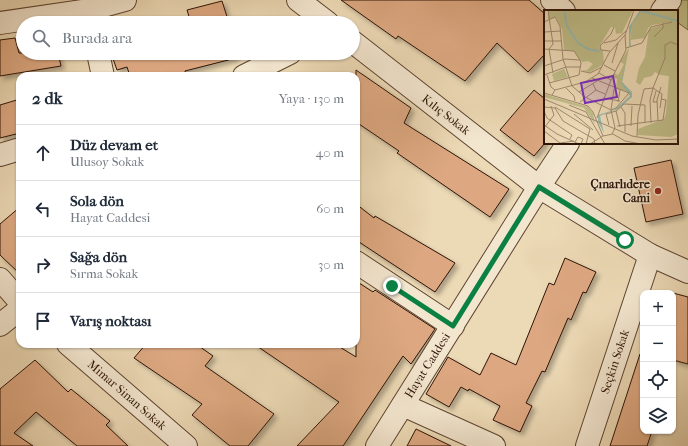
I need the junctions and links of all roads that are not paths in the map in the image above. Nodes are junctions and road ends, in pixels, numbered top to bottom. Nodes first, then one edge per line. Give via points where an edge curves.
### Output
1 (124, 0) edge
2 (298, 0) edge
3 (552, 0) edge
4 (670, 0) edge
5 (563, 10) edge
6 (663, 10) edge
7 (90, 16) edge
8 (319, 16) edge
9 (16, 22) edge
10 (0, 23) edge
11 (360, 47) edge
12 (100, 60) edge
13 (276, 60) edge
14 (102, 72) edge
15 (252, 72) edge
16 (567, 144) edge
17 (16, 150) edge
18 (0, 155) edge
19 (539, 187) junction
20 (650, 255) junction
21 (360, 265) edge
22 (688, 272) edge
23 (0, 279) edge
24 (16, 297) edge
25 (16, 313) edge
26 (0, 325) edge
27 (453, 326) junction
28 (73, 348) edge
29 (403, 405) junction
30 (186, 446) edge
31 (377, 446) edge
32 (494, 446) edge
33 (587, 446) edge

1 - 7 street
2 - 8 street
3 - 5 street
4 - 6 street
9 - 10 street
11 - 19 street, Kılıç Sokak
12 - 14 street
13 - 15 street
16 - 19 street, Hayat Caddesi
17 - 18 street
19 - 20 street, Kılıç Sokak
19 - 27 street, Hayat Caddesi
20 - 22 street, Kılıç Sokak
20 - 33 street, Seçkin Sokak
21 - 27 street
23 - 24 street
25 - 26 street
27 - 29 street, Hayat Caddesi
28 - 30 street, Mimar Sinan Sokak
29 - 31 street, Hayat Caddesi
29 - 32 street

